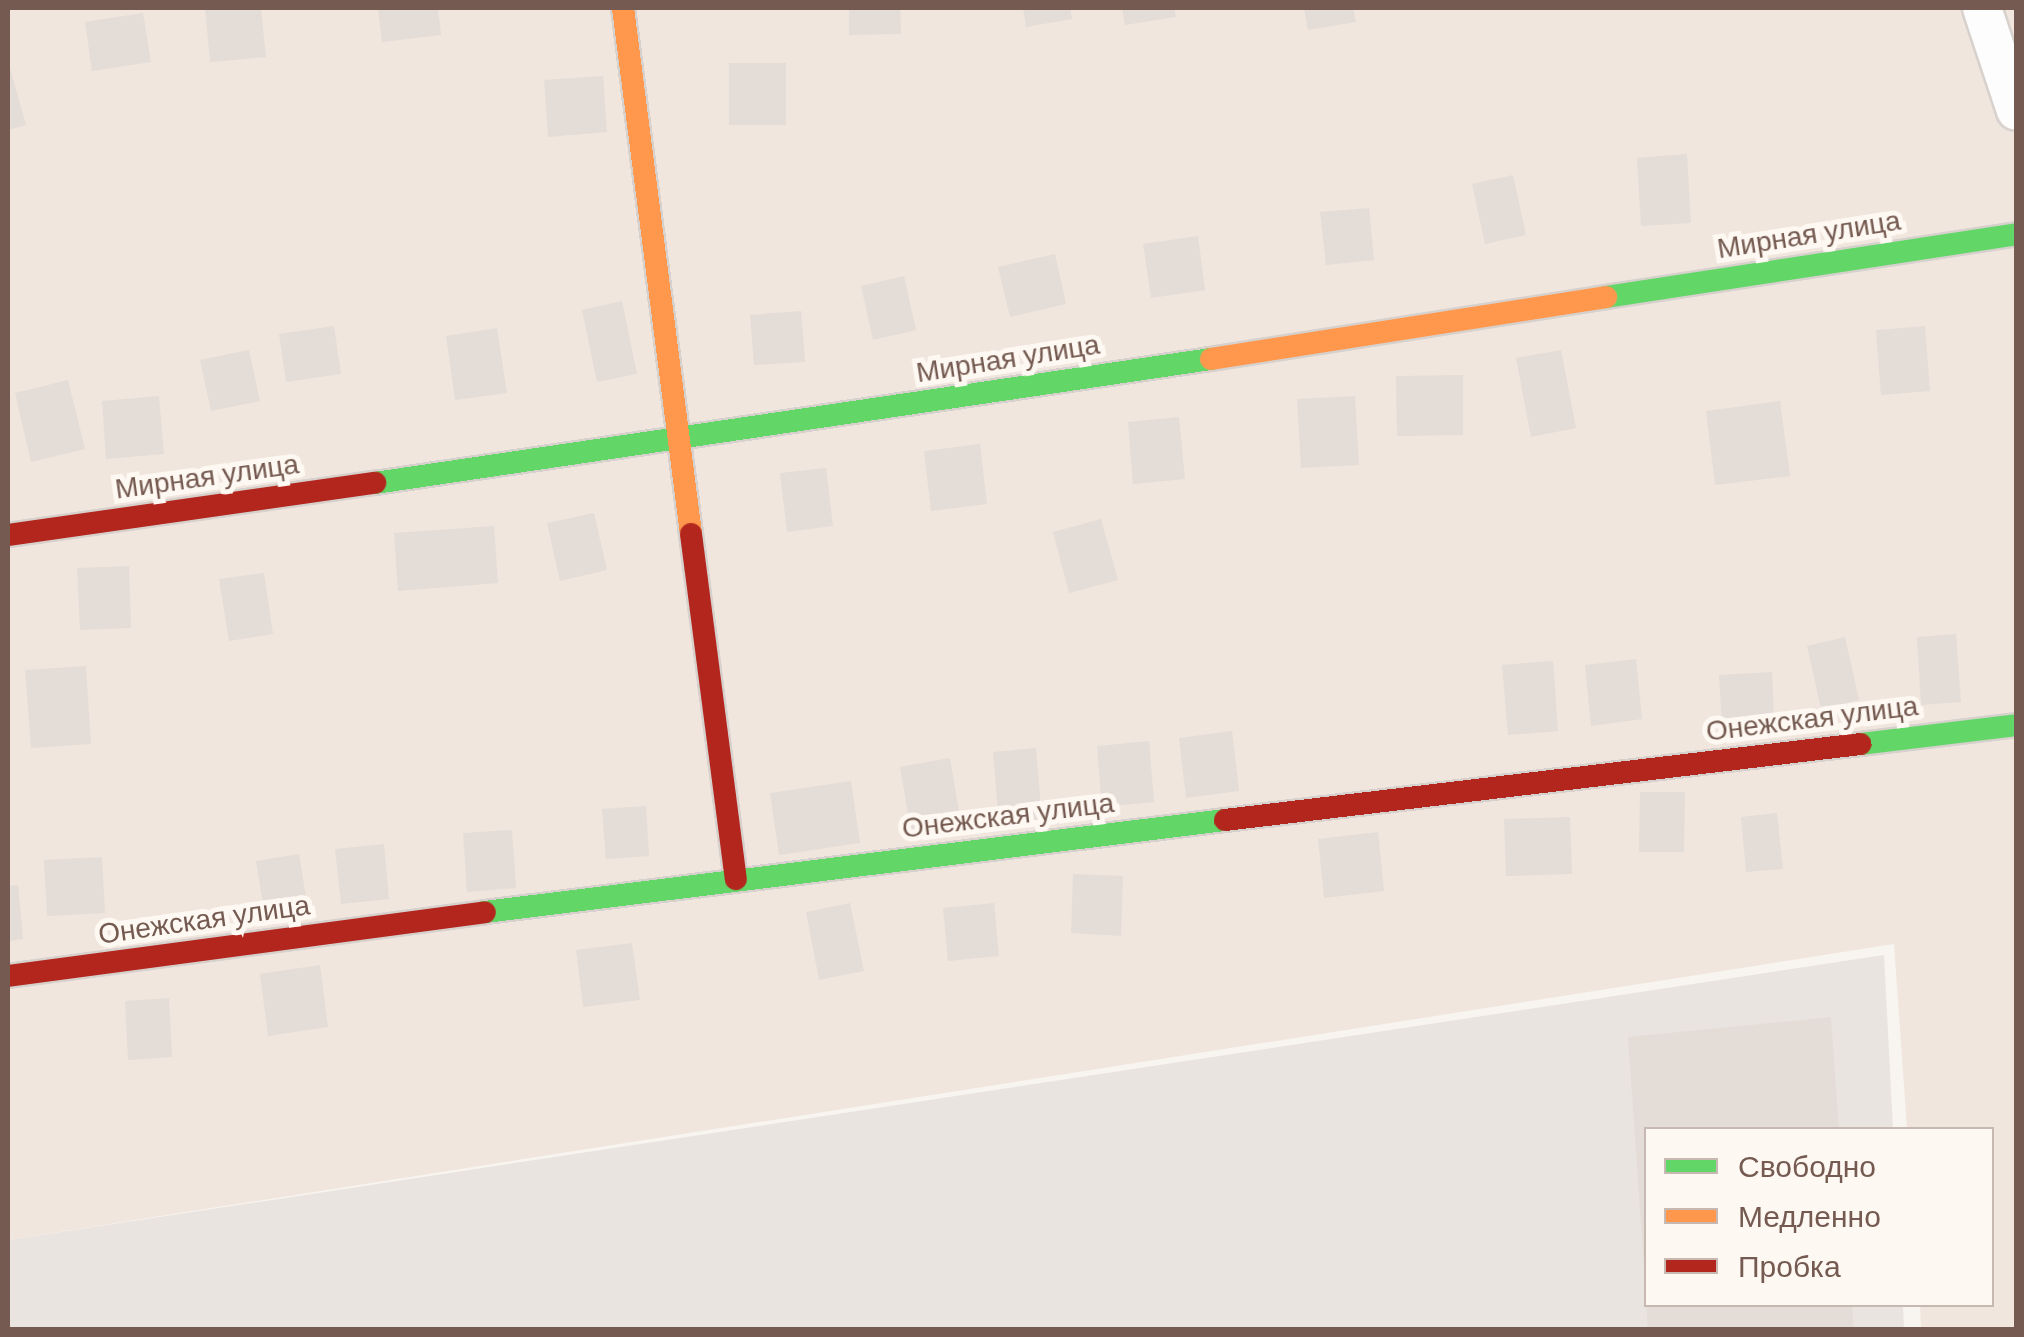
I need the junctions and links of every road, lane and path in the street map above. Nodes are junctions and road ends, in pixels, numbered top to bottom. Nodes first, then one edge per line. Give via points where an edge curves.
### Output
1 (624, 8) edge
2 (1982, 8) edge
3 (2016, 111) edge
4 (2016, 234) edge
5 (678, 441) junction
6 (8, 535) edge
7 (2016, 724) edge
8 (736, 879) junction
9 (8, 976) edge

1 - 5 street
2 - 3 street
4 - 5 street, Мирная улица
5 - 6 street, Мирная улица
5 - 8 street
7 - 8 street, Онежская улица
8 - 9 street, Онежская улица

